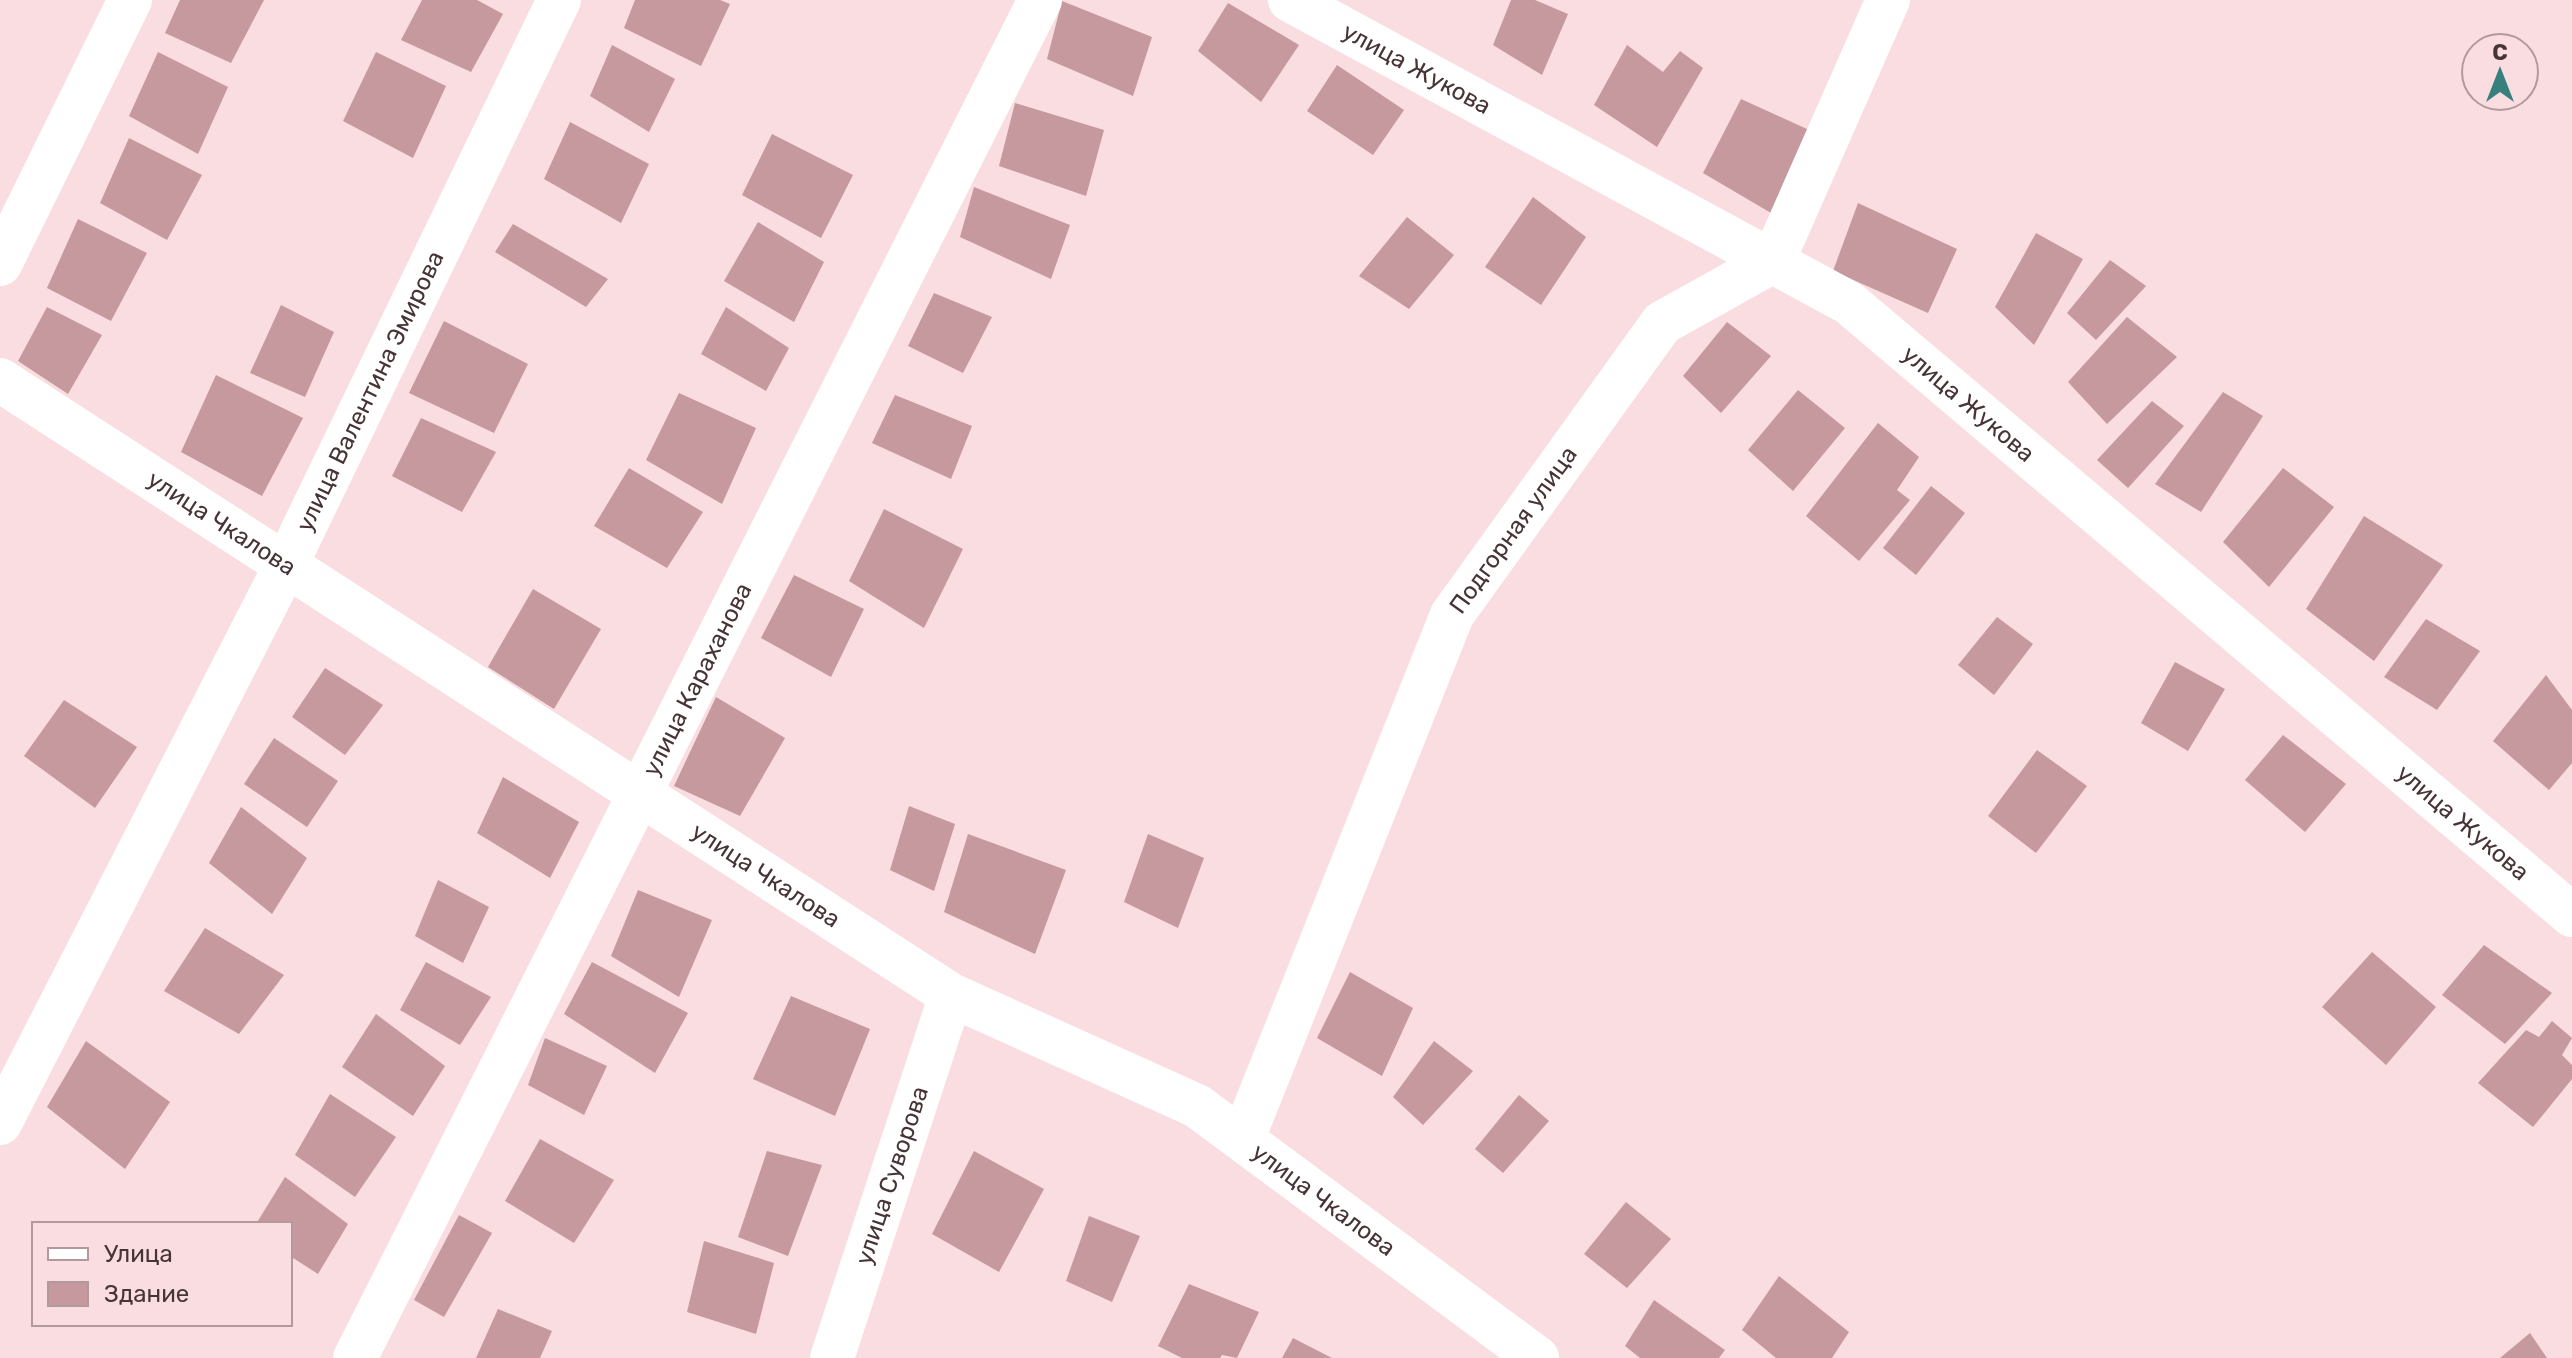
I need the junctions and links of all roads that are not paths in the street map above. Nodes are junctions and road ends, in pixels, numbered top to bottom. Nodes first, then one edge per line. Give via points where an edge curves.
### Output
1 (130, 0) edge
2 (559, 0) edge
3 (1040, 0) edge
4 (1290, 0) edge
5 (1888, 0) edge
6 (1773, 261) junction
7 (0, 264) edge
8 (0, 380) edge
9 (286, 565) junction
10 (639, 793) junction
11 (2572, 915) edge
12 (951, 995) junction
13 (0, 1123) edge
14 (1243, 1138) junction
15 (355, 1358) edge
16 (832, 1358) edge
17 (1537, 1358) edge

1 - 7 street
2 - 9 street, улица Валентина Эмирова
3 - 10 street, улица Караханова
4 - 6 street, улица Жукова
5 - 6 street
6 - 11 street, улица Жукова via 1849,303
6 - 14 street, Подгорная улица via 1662,323 1452,615
8 - 9 street, улица Чкалова
9 - 10 street, улица Чкалова
9 - 13 street, улица Валентина Эмирова
10 - 12 street, улица Чкалова
10 - 15 street, улица Караханова
12 - 14 street, улица Чкалова via 1197,1106
12 - 16 street, улица Суворова
14 - 17 street, улица Чкалова

